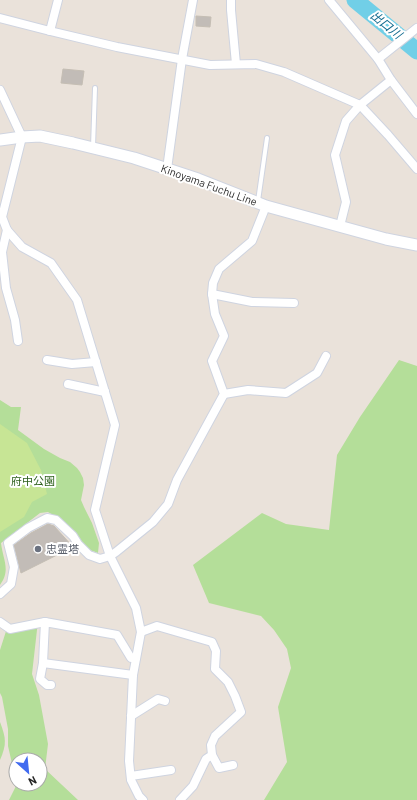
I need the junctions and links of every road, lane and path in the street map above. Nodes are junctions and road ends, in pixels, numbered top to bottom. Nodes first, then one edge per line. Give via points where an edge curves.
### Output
1 (58, 0) edge
2 (192, 0) edge
3 (231, 0) edge
4 (330, 0) edge
5 (0, 18) edge
6 (417, 28) edge
7 (50, 31) junction
8 (182, 59) junction
9 (378, 59) junction
10 (236, 64) junction
11 (391, 80) junction
12 (95, 88) dead end
13 (0, 90) edge
14 (360, 105) junction
15 (417, 114) edge
16 (22, 137) junction
17 (268, 138) dead end
18 (0, 140) edge
19 (93, 148) junction
20 (417, 168) edge
21 (167, 169) junction
22 (262, 204) junction
23 (1, 216) edge
24 (340, 226) junction
25 (7, 230) junction
26 (417, 245) edge
27 (212, 294) junction
28 (294, 303) dead end
29 (18, 341) dead end
30 (326, 356) dead end
31 (47, 360) dead end
32 (96, 362) junction
33 (68, 384) dead end
34 (105, 392) junction
35 (224, 394) junction
36 (110, 556) junction
37 (0, 594) edge
38 (0, 622) edge
39 (45, 622) junction
40 (141, 632) junction
41 (136, 658) junction
42 (43, 663) junction
43 (133, 675) junction
44 (51, 684) dead end
45 (165, 701) dead end
46 (131, 716) junction
47 (212, 755) junction
48 (233, 765) dead end
49 (171, 770) dead end
50 (131, 776) junction
51 (143, 800) edge
52 (180, 800) edge

1 - 7 street
2 - 8 street
3 - 10 street
4 - 9 street
5 - 7 street
6 - 9 street
7 - 8 street
8 - 10 street via 210,65
8 - 21 street
9 - 11 street
10 - 14 street via 256,64 284,72
11 - 14 street
11 - 15 street
12 - 19 lane
13 - 16 street
14 - 20 street
14 - 24 street via 346,121 335,155 346,202
16 - 18 main road, Kinoyama Fuchu Line
16 - 19 main road, Kinoyama Fuchu Line via 40,136
16 - 23 street
17 - 22 lane
19 - 21 main road, Kinoyama Fuchu Line
21 - 22 main road, Kinoyama Fuchu Line
22 - 24 main road, Kinoyama Fuchu Line
22 - 27 street via 252,240 219,269 213,283
23 - 25 street
24 - 26 main road, Kinoyama Fuchu Line
25 - 29 street via 2,252 6,288
25 - 32 street via 22,247 51,263 77,300
27 - 28 street via 252,302
27 - 35 street via 224,336 212,361
30 - 35 street via 317,373 286,393 248,390
31 - 32 street via 72,364
32 - 34 street
33 - 34 street
34 - 36 street via 115,425 96,510
35 - 36 street via 177,480 168,504 153,522
36 - 37 street via 100,559 89,555 56,520 47,518 8,543 14,567 11,584
36 - 40 street via 136,608
38 - 39 street via 10,629
39 - 41 street via 117,635 130,658
39 - 42 street
40 - 41 street
40 - 47 street via 157,626 212,642 216,651 215,669 228,682 241,712 215,736 211,745
41 - 43 street
42 - 43 street
42 - 44 street via 40,679 47,685
43 - 46 street
45 - 46 street via 158,699
46 - 50 street
47 - 48 street via 219,768
47 - 52 street via 206,759 193,786
49 - 50 street
50 - 51 street

